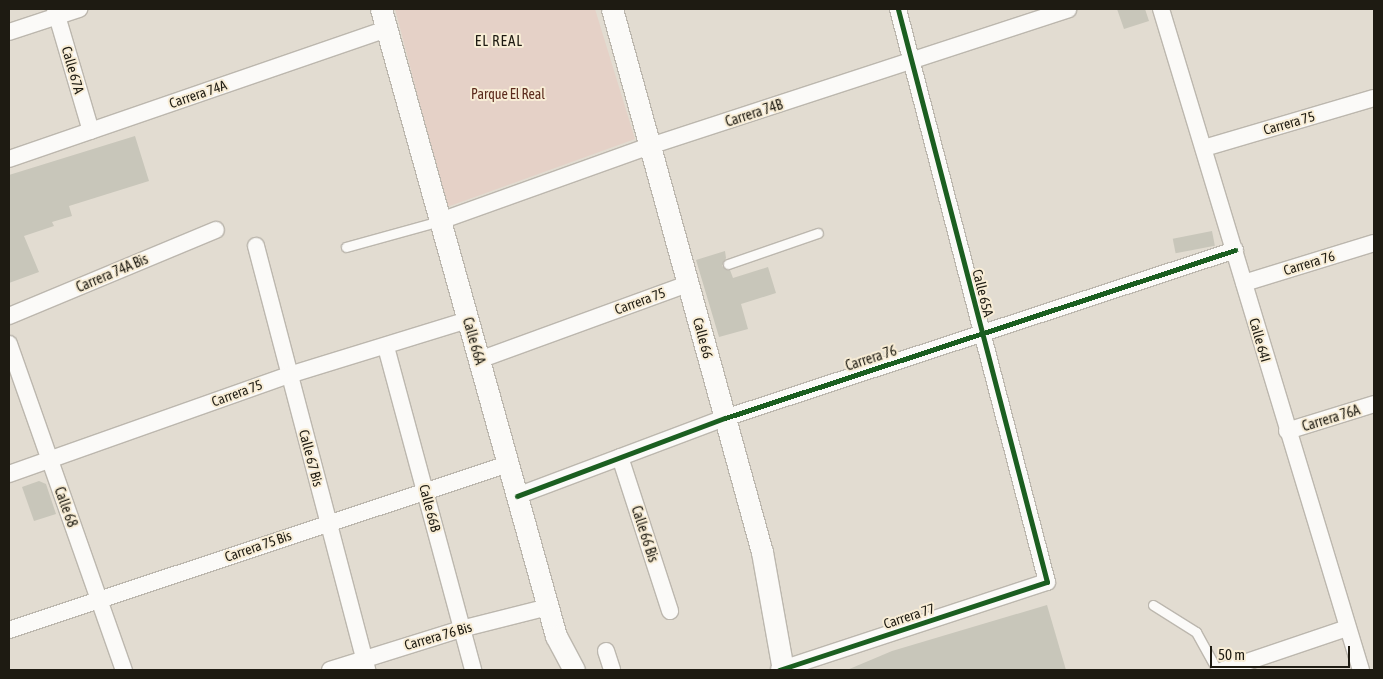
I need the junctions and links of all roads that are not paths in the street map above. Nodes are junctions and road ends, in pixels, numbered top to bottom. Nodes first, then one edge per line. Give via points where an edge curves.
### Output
1 (79, 9) edge
2 (381, 9) edge
3 (612, 9) edge
4 (898, 9) edge
5 (1068, 9) edge
6 (1161, 9) edge
7 (56, 12) edge
8 (386, 29) junction
9 (9, 32) edge
10 (912, 63) junction
11 (1374, 98) edge
12 (91, 131) junction
13 (650, 146) junction
14 (1204, 148) junction
15 (9, 159) edge
16 (440, 220) junction
17 (216, 230) dead end
18 (818, 233) dead end
19 (1374, 243) edge
20 (256, 246) dead end
21 (346, 247) dead end
22 (1235, 250) junction
23 (728, 264) dead end
24 (689, 279) junction
25 (1244, 283) junction
26 (9, 316) edge
27 (468, 320) junction
28 (982, 333) junction
29 (9, 344) edge
30 (386, 346) junction
31 (479, 360) junction
32 (289, 374) junction
33 (1374, 404) edge
34 (725, 418) junction
35 (1287, 431) junction
36 (620, 458) junction
37 (49, 460) junction
38 (508, 464) junction
39 (9, 474) edge
40 (425, 490) junction
41 (517, 496) junction
42 (328, 523) junction
43 (1047, 582) joint
44 (99, 599) junction
45 (1153, 605) dead end
46 (548, 607) junction
47 (670, 611) dead end
48 (1347, 628) junction
49 (461, 629) junction
50 (9, 630) edge
51 (606, 651) dead end
52 (365, 664) edge
53 (124, 670) edge
54 (330, 670) edge
55 (474, 670) edge
56 (574, 670) edge
57 (612, 670) edge
58 (781, 670) edge
59 (1217, 670) edge
60 (1223, 670) edge
61 (1361, 670) edge

1 - 7 street
2 - 8 street, Calle 66A
3 - 13 street, Calle 66
4 - 10 street, Calle 65A
5 - 10 street, Carrera 74B
6 - 14 street, Calle 64I
7 - 9 street
7 - 12 street, Calle 67A
8 - 12 street, Carrera 74A
8 - 16 street, Calle 66A
10 - 13 street, Carrera 74B
10 - 28 street, Calle 65A
11 - 14 street, Carrera 75
12 - 15 street, Carrera 74A
13 - 16 street, Carrera 74B
13 - 24 street, Calle 66
14 - 22 street, Calle 64I
16 - 21 lane
16 - 27 street, Calle 66A
17 - 26 street, Carrera 74A Bis
18 - 23 lane
19 - 25 street, Carrera 76
20 - 32 street, Calle 67 Bis
22 - 25 street, Calle 64I
22 - 28 street, Carrera 76
24 - 31 street, Carrera 75
24 - 34 street, Calle 66
25 - 35 street, Calle 64I
27 - 30 street, Carrera 75
27 - 31 street, Calle 66A
28 - 34 street, Carrera 76
28 - 43 street, Calle 65A
29 - 37 street, Calle 68
30 - 32 street, Carrera 75
30 - 40 street, Calle 66B
31 - 38 street, Calle 66A
32 - 37 street, Carrera 75
32 - 42 street, Calle 67 Bis
33 - 35 street, Carrera 76A
34 - 36 street, Carrera 76
34 - 58 street, Calle 66 via 762,552
35 - 48 street, Calle 64I
36 - 41 street, Carrera 76
36 - 47 street, Calle 66 Bis
37 - 39 street, Carrera 75
37 - 44 street, Calle 68
38 - 40 street, Carrera 75 Bis
38 - 41 street, Calle 66A
40 - 42 street, Carrera 75 Bis
40 - 49 street, Calle 66B
41 - 46 street, Calle 66A
42 - 44 street, Carrera 75 Bis
42 - 52 street, Calle 67 Bis
43 - 58 street, Carrera 77
44 - 50 street, Carrera 75 Bis
44 - 53 street, Calle 68
45 - 59 lane via 1196,632
46 - 49 street, Carrera 76 Bis
46 - 56 street, Calle 66A via 556,636
48 - 60 street
48 - 61 street, Calle 64I
49 - 52 street, Carrera 76 Bis
49 - 55 street, Calle 66B
51 - 57 street
52 - 54 street, Carrera 76 Bis

